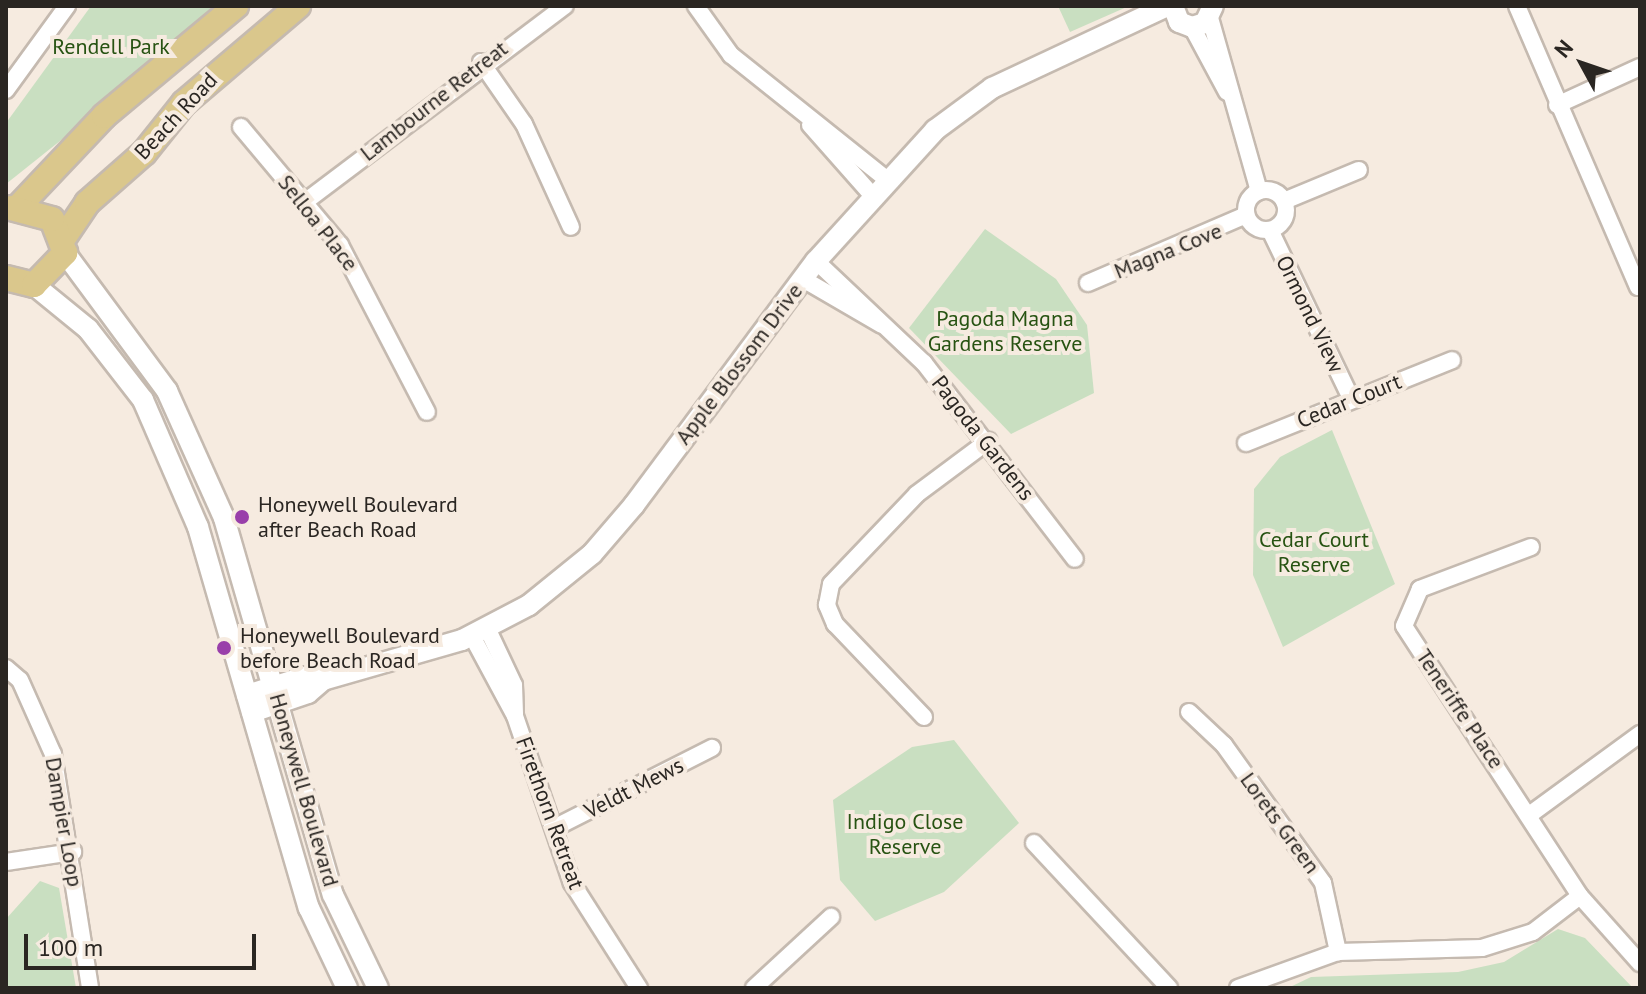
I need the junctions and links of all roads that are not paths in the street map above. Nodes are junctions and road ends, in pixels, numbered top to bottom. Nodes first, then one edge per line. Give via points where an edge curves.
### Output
1 (67, 6) edge
2 (236, 6) edge
3 (298, 6) edge
4 (565, 6) edge
5 (696, 6) edge
6 (1517, 6) edge
7 (1196, 13) edge
8 (481, 62) junction
9 (1640, 67) edge
10 (6, 90) edge
11 (1557, 105) junction
12 (241, 127) dead end
13 (1359, 170) dead end
14 (878, 186) junction
15 (1259, 191) junction
16 (306, 201) junction
17 (1284, 201) junction
18 (12, 209) edge
19 (1246, 215) junction
20 (571, 227) dead end
21 (1270, 230) junction
22 (65, 244) junction
23 (816, 261) junction
24 (803, 279) junction
25 (1088, 283) dead end
26 (18, 286) edge
27 (1638, 287) dead end
28 (882, 325) junction
29 (1452, 360) dead end
30 (151, 366) junction
31 (1351, 398) junction
32 (427, 412) dead end
33 (988, 441) junction
34 (1246, 443) dead end
35 (169, 460) junction
36 (1531, 547) dead end
37 (1075, 559) dead end
38 (480, 633) junction
39 (6, 668) edge
40 (278, 694) junction
41 (249, 704) junction
42 (1189, 712) dead end
43 (924, 717) dead end
44 (1640, 734) edge
45 (712, 748) dead end
46 (1532, 813) junction
47 (556, 827) junction
48 (1034, 843) dead end
49 (73, 852) junction
50 (6, 862) edge
51 (1580, 896) junction
52 (831, 917) dead end
53 (1605, 925) junction
54 (1640, 950) edge
55 (1338, 952) junction
56 (1640, 963) edge
57 (90, 988) edge
58 (347, 988) edge
59 (378, 988) edge
60 (639, 988) edge
61 (754, 988) edge
62 (1169, 988) edge
63 (1238, 988) edge

1 - 10 street
2 - 18 main road, Beach Road via 104,116
3 - 22 main road, Beach Road via 184,103 144,153 87,203
4 - 8 street, Lambourne Retreat
5 - 14 street via 731,55
6 - 11 street
7 - 14 street, Apple Blossom Drive via 1143,23 992,88
7 - 15 street via 1227,64 1227,92
8 - 16 street, Lambourne Retreat
8 - 20 street via 524,124
9 - 11 street
11 - 27 street
12 - 16 street, Selloa Place
13 - 17 street
14 - 23 street, Apple Blossom Drive
15 - 17 street
15 - 19 street
16 - 32 street, Selloa Place via 364,283
17 - 21 street via 1282,222
18 - 22 main road via 40,210
19 - 21 street via 1252,226
19 - 25 street, Magna Cove
21 - 31 street, Ormond View
22 - 26 main road, Beach Road via 50,277
22 - 30 street, Honeywell Boulevard
23 - 24 street, Apple Blossom Drive
23 - 28 street, Pagoda Gardens
24 - 28 street, Pagoda Gardens
24 - 38 street, Apple Blossom Drive via 592,554
26 - 35 street, Honeywell Boulevard via 57,298 110,355 143,400
28 - 33 street, Pagoda Gardens
29 - 31 street, Cedar Court
30 - 35 street via 143,377 162,408
30 - 40 street, Honeywell Boulevard via 224,518
31 - 34 street, Cedar Court
33 - 37 street, Pagoda Gardens
33 - 43 street via 917,494 831,584 827,605 835,624
35 - 41 street, Honeywell Boulevard via 198,527
36 - 46 street, Teneriffe Place via 1420,589 1404,626
38 - 40 street, Apple Blossom Drive
38 - 47 street, Firethorn Retreat
39 - 49 street, Dampier Loop via 20,680 53,754
40 - 41 street, Apple Blossom Drive
40 - 59 street, Honeywell Boulevard via 333,895
41 - 58 street, Honeywell Boulevard via 309,908
42 - 55 street, Lorets Green via 1224,745 1323,883
44 - 46 street via 1605,766
45 - 47 street, Veldt Mews
46 - 51 street, Teneriffe Place
47 - 60 street, Firethorn Retreat via 572,883
48 - 62 street
49 - 50 street
49 - 57 street, Dampier Loop
51 - 53 street, Teneriffe Place
51 - 55 street via 1533,932 1482,948
52 - 61 street
53 - 54 street, Teneriffe Place
53 - 56 street, Teneriffe Place
55 - 63 street

